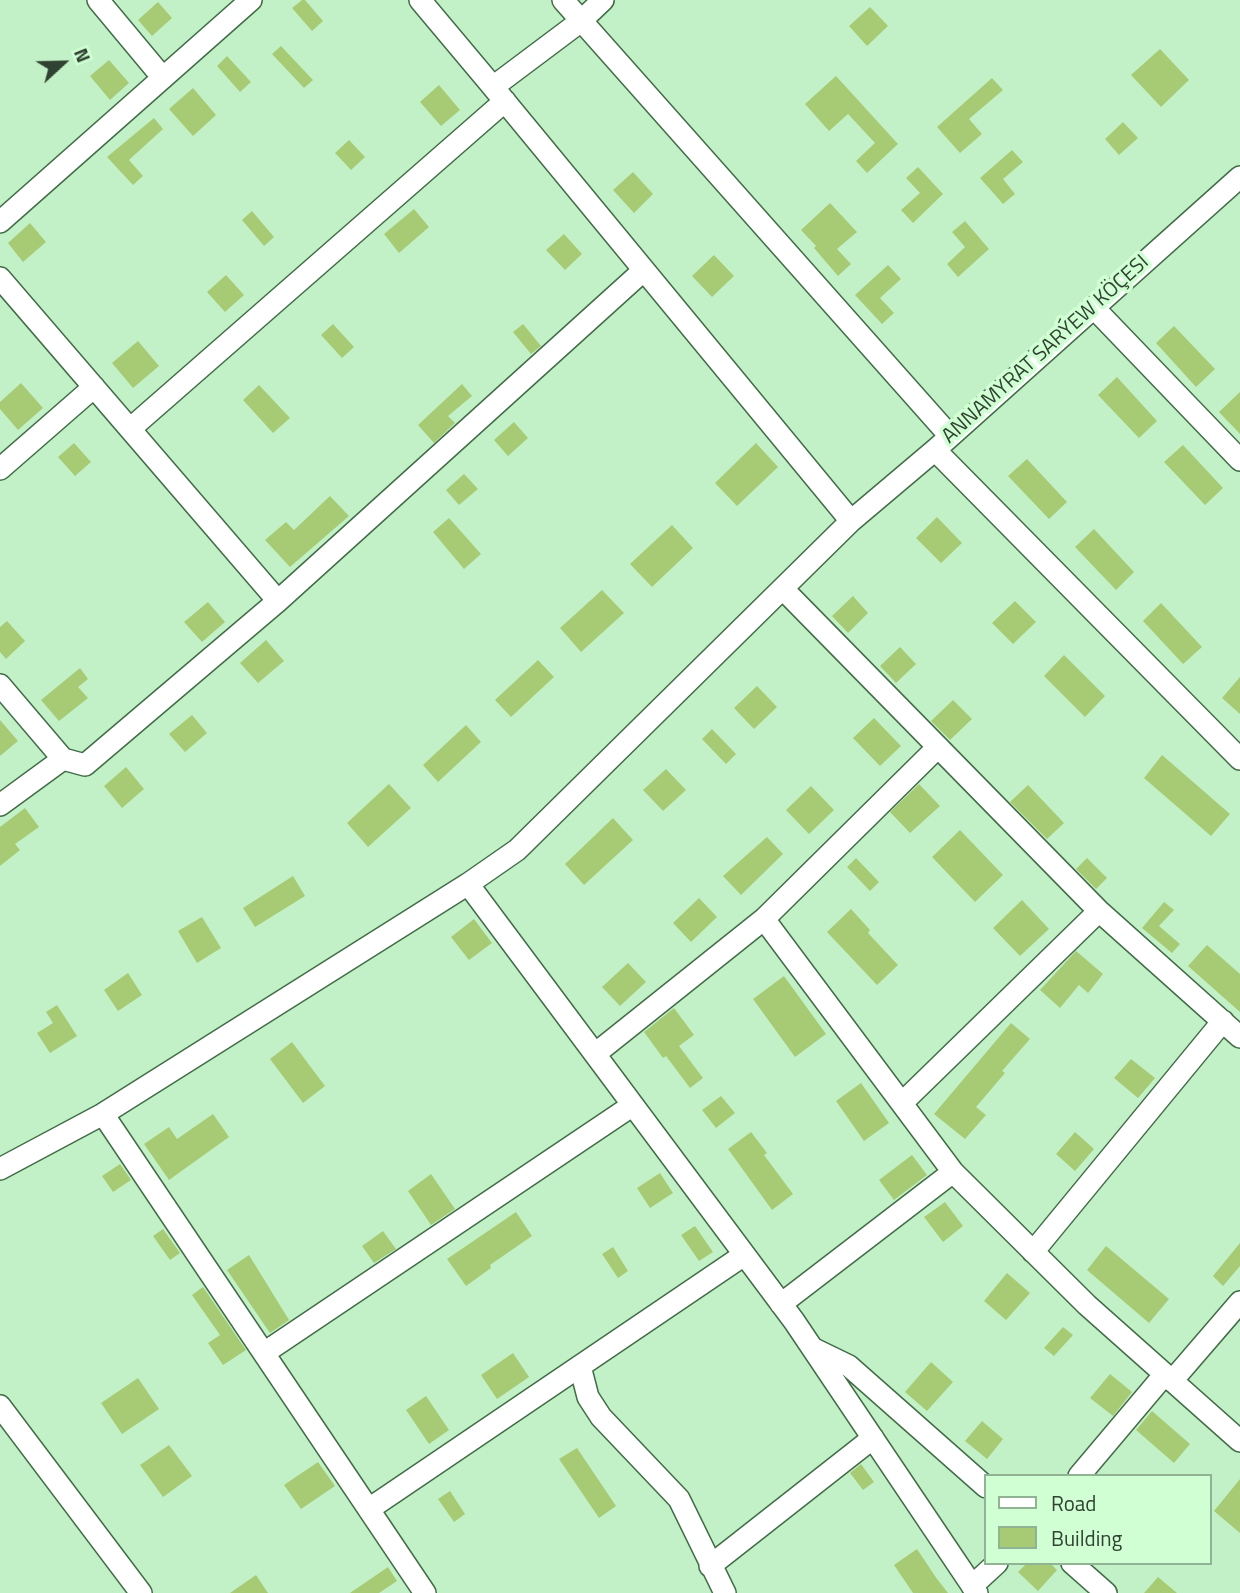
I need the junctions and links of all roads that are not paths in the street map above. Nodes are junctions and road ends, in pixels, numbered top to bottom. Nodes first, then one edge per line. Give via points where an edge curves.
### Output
1 (98, 0) edge
2 (251, 0) edge
3 (420, 0) edge
4 (564, 0) edge
5 (603, 0) edge
6 (580, 21) junction
7 (163, 78) junction
8 (499, 94) junction
9 (1240, 177) edge
10 (0, 222) edge
11 (644, 270) junction
12 (0, 278) edge
13 (1094, 308) junction
14 (94, 387) junction
15 (130, 429) junction
16 (942, 443) junction
17 (1240, 460) edge
18 (0, 469) edge
19 (851, 521) junction
20 (783, 589) junction
21 (278, 601) junction
22 (0, 685) edge
23 (938, 747) junction
24 (63, 759) junction
25 (1240, 759) edge
26 (0, 805) edge
27 (468, 884) junction
28 (1100, 911) junction
29 (764, 919) junction
30 (1223, 1021) junction
31 (1240, 1037) edge
32 (596, 1055) junction
33 (902, 1103) junction
34 (633, 1105) junction
35 (103, 1114) junction
36 (0, 1168) edge
37 (953, 1172) junction
38 (1033, 1252) junction
39 (744, 1255) junction
40 (1240, 1301) edge
41 (781, 1304) junction
42 (812, 1348) junction
43 (264, 1353) junction
44 (580, 1366) junction
45 (1168, 1377) junction
46 (0, 1406) edge
47 (873, 1438) junction
48 (1240, 1441) edge
49 (1081, 1474) edge
50 (984, 1486) edge
51 (369, 1510) junction
52 (995, 1565) edge
53 (1074, 1565) edge
54 (710, 1566) junction
55 (974, 1590) edge
56 (141, 1593) edge
57 (425, 1593) edge
58 (725, 1593) edge
59 (1106, 1593) edge

1 - 7 street
2 - 7 street
3 - 8 street
4 - 6 street
5 - 6 street
6 - 8 street
6 - 16 street
7 - 10 street
8 - 11 street
8 - 15 street
9 - 13 street, ANNAMYRAT SARÝEW KÖÇESI
11 - 19 street
11 - 21 street
12 - 14 street
13 - 16 street, ANNAMYRAT SARÝEW KÖÇESI
13 - 17 street
14 - 15 street
14 - 18 street
15 - 21 street
16 - 19 street, ANNAMYRAT SARÝEW KÖÇESI
16 - 25 street
19 - 20 street, ANNAMYRAT SARÝEW KÖÇESI
20 - 23 street
20 - 27 street, ANNAMYRAT SARÝEW KÖÇESI via 517,850
21 - 24 street via 85,765
22 - 24 street
23 - 28 street
23 - 29 street
24 - 26 street
27 - 32 street
27 - 35 street, ANNAMYRAT SARÝEW KÖÇESI
28 - 30 street
28 - 33 street
29 - 32 street
29 - 33 street
30 - 31 street
30 - 38 street
32 - 34 street
33 - 37 street
34 - 39 street
34 - 43 street
35 - 36 street, ANNAMYRAT SARÝEW KÖÇESI
35 - 43 street
37 - 38 street
37 - 41 street
38 - 45 street
39 - 41 street
39 - 44 street
40 - 45 street
41 - 42 street
42 - 47 street
42 - 50 street via 849,1366
43 - 51 street
44 - 51 street
44 - 54 street via 588,1397 601,1417 679,1499
45 - 48 street
45 - 49 street
46 - 56 street
47 - 54 street
47 - 55 street
51 - 57 street
52 - 55 street
53 - 59 street
54 - 58 street

